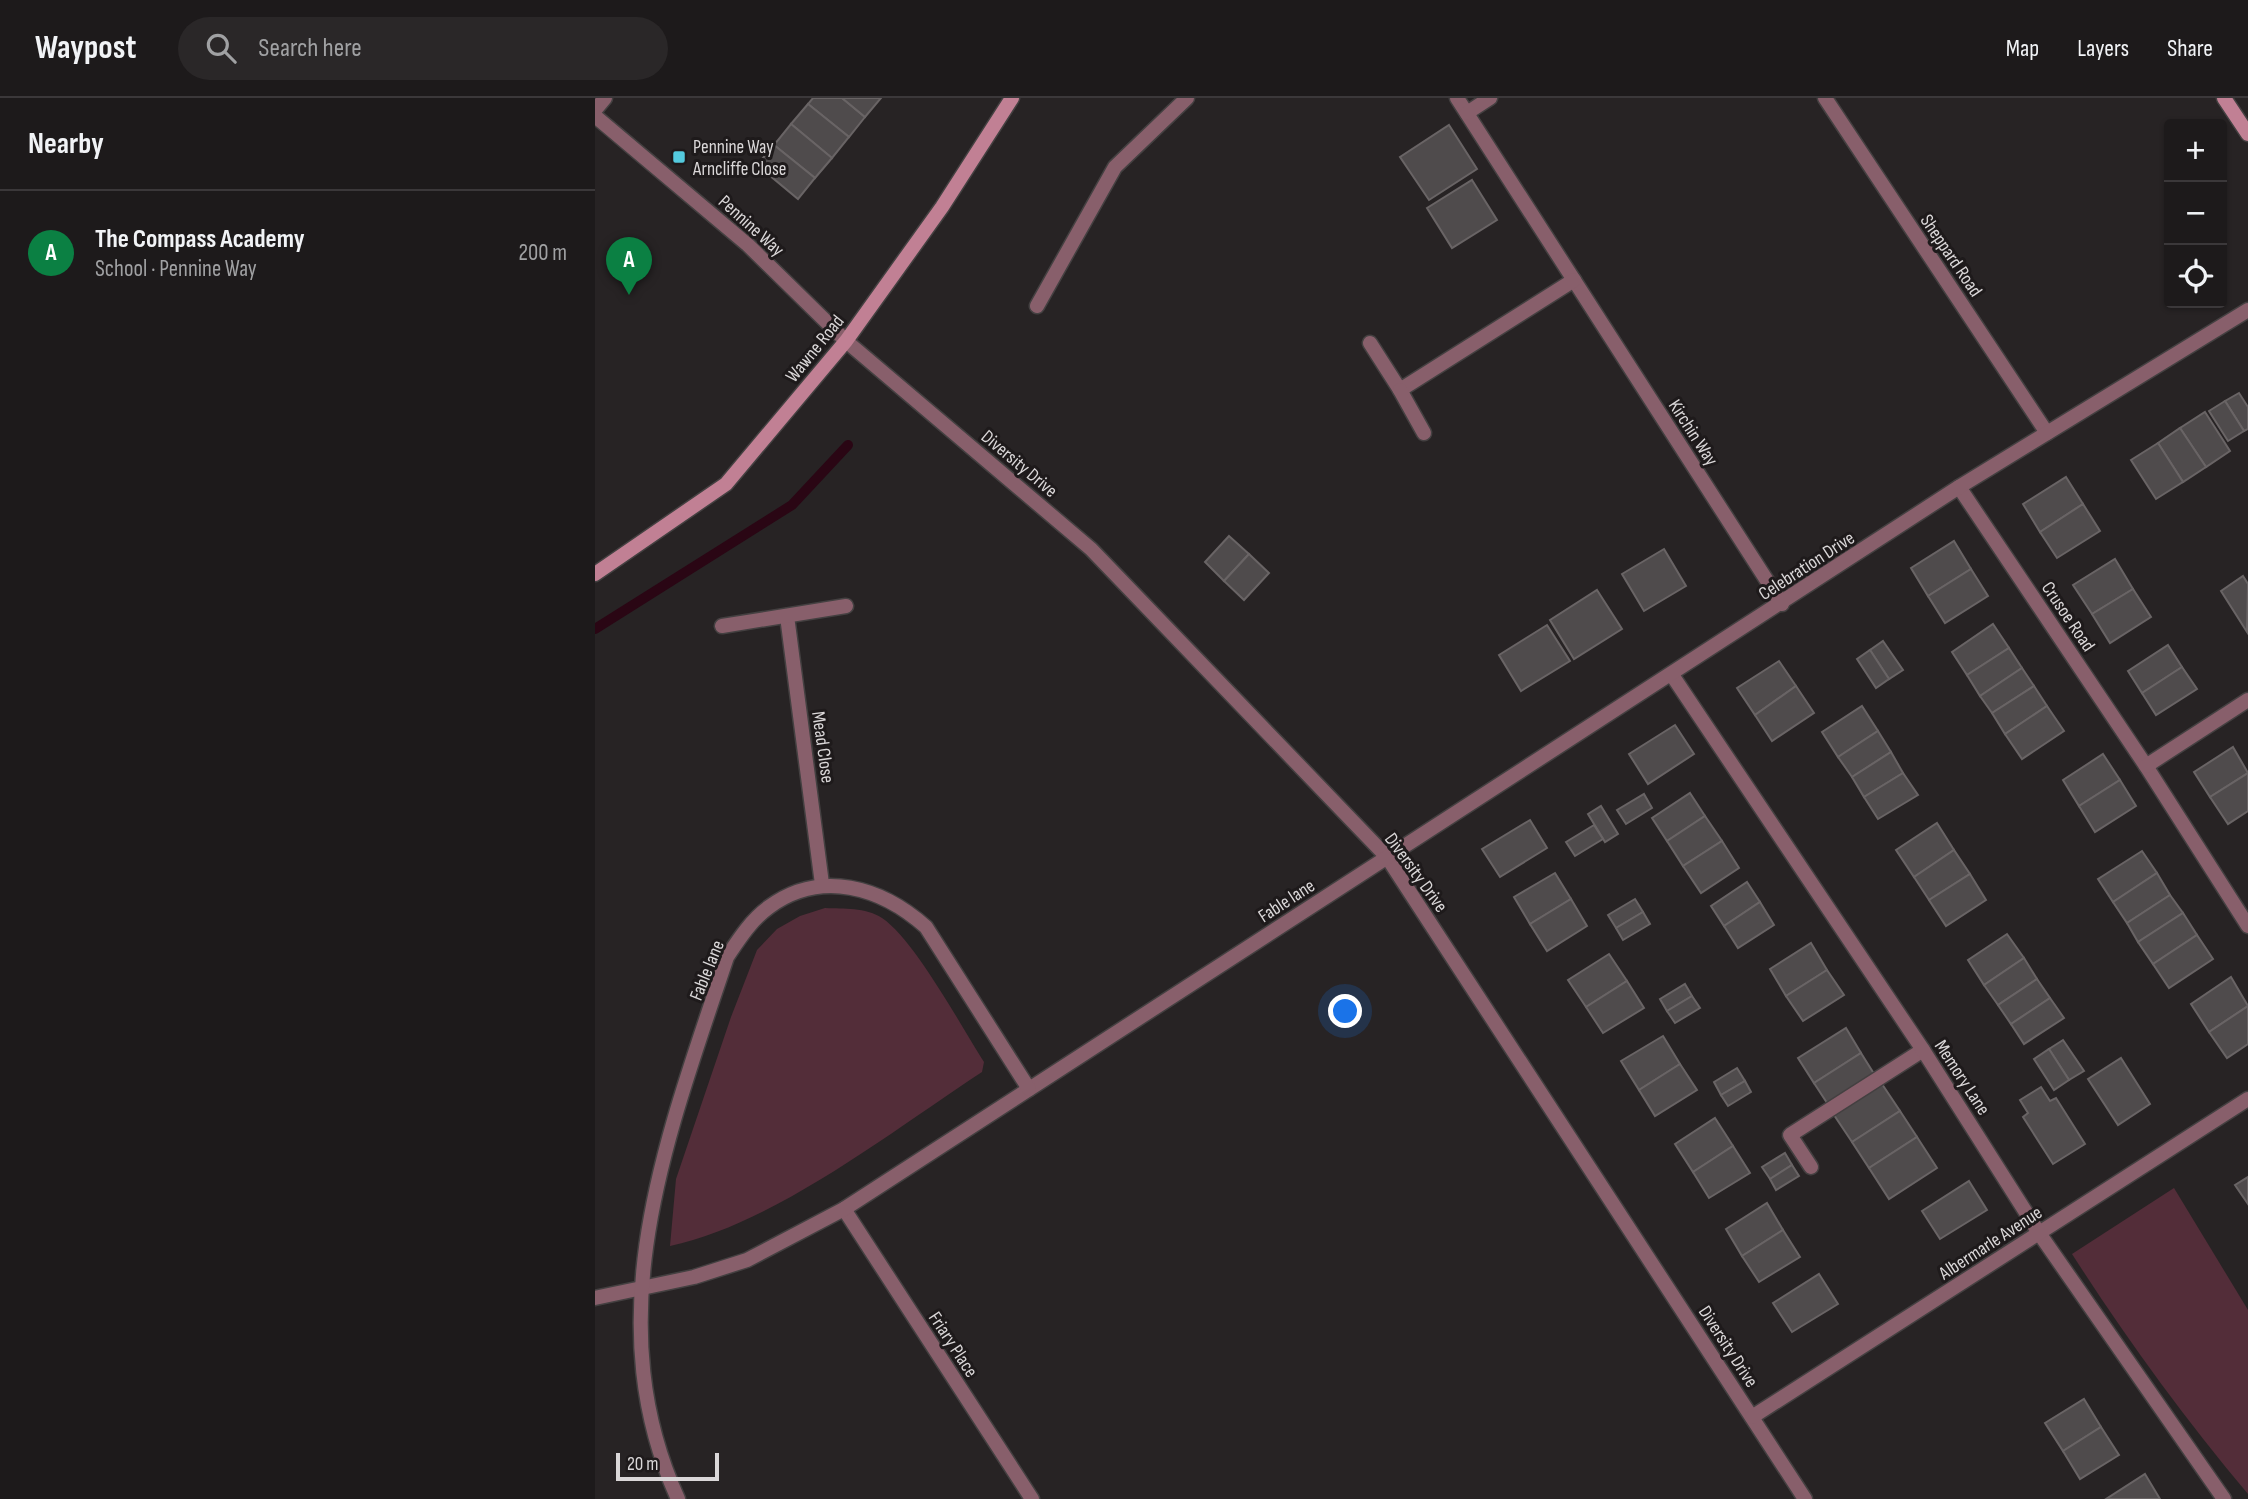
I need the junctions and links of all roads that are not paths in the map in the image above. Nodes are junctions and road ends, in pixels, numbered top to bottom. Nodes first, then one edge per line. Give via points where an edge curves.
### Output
1 (605, 98) edge
2 (1012, 98) edge
3 (1187, 98) edge
4 (1457, 98) edge
5 (1490, 98) edge
6 (1825, 98) edge
7 (2224, 98) edge
8 (595, 110) edge
9 (1467, 113) junction
10 (595, 116) edge
11 (2248, 134) edge
12 (1574, 280) junction
13 (1037, 306) dead end
14 (2248, 310) edge
15 (846, 341) junction
16 (1370, 343) dead end
17 (1400, 390) junction
18 (1423, 433) dead end
19 (2047, 433) junction
20 (1959, 487) junction
21 (595, 574) edge
22 (1782, 604) junction
23 (846, 606) dead end
24 (787, 616) junction
25 (722, 626) dead end
26 (1672, 675) junction
27 (2248, 700) edge
28 (2146, 766) junction
29 (1387, 857) junction
30 (823, 884) junction
31 (2248, 926) edge
32 (1923, 1050) junction
33 (1029, 1089) junction
34 (2248, 1099) edge
35 (1811, 1167) dead end
36 (843, 1209) junction
37 (2039, 1233) junction
38 (637, 1289) junction
39 (595, 1298) edge
40 (1752, 1417) junction
41 (678, 1499) edge
42 (1032, 1499) edge
43 (1805, 1499) edge
44 (2224, 1499) edge

1 - 8 street
2 - 15 street, Wawne Road via 942,207
3 - 13 street via 1115,167
4 - 9 street, Kirchin Way
5 - 9 street
6 - 19 street, Sheppard Road
7 - 11 street
9 - 12 street, Kirchin Way
10 - 15 street, Pennine Way via 748,245
12 - 17 street
12 - 22 street, Kirchin Way
14 - 19 street, Celebration Drive
15 - 21 street, Wawne Road via 726,484
15 - 29 street, Diversity Drive via 1091,549
16 - 17 street
17 - 18 street
19 - 20 street, Celebration Drive
20 - 22 street, Celebration Drive
20 - 28 street, Crusoe Road
22 - 26 street, Celebration Drive
23 - 24 street
24 - 25 street
24 - 30 street, Mead Close
26 - 29 street, Celebration Drive
26 - 32 street, Memory Lane
27 - 28 street
28 - 31 street, Crusoe Road
29 - 33 street, Fable lane
29 - 40 street, Diversity Drive
30 - 33 street, Fable lane via 879,894 926,927
30 - 38 street, Fable lane via 768,907 727,957 654,1176
32 - 35 street via 1790,1135
32 - 37 street, Memory Lane
33 - 36 street, Fable lane
34 - 37 street, Albermarle Avenue
36 - 38 street, Fable lane via 747,1260
36 - 42 street, Friary Place
37 - 40 street, Albermarle Avenue
37 - 44 street, Memory Lane
38 - 39 street, Fable lane
38 - 41 street via 636,1356 647,1418
40 - 43 street, Diversity Drive

